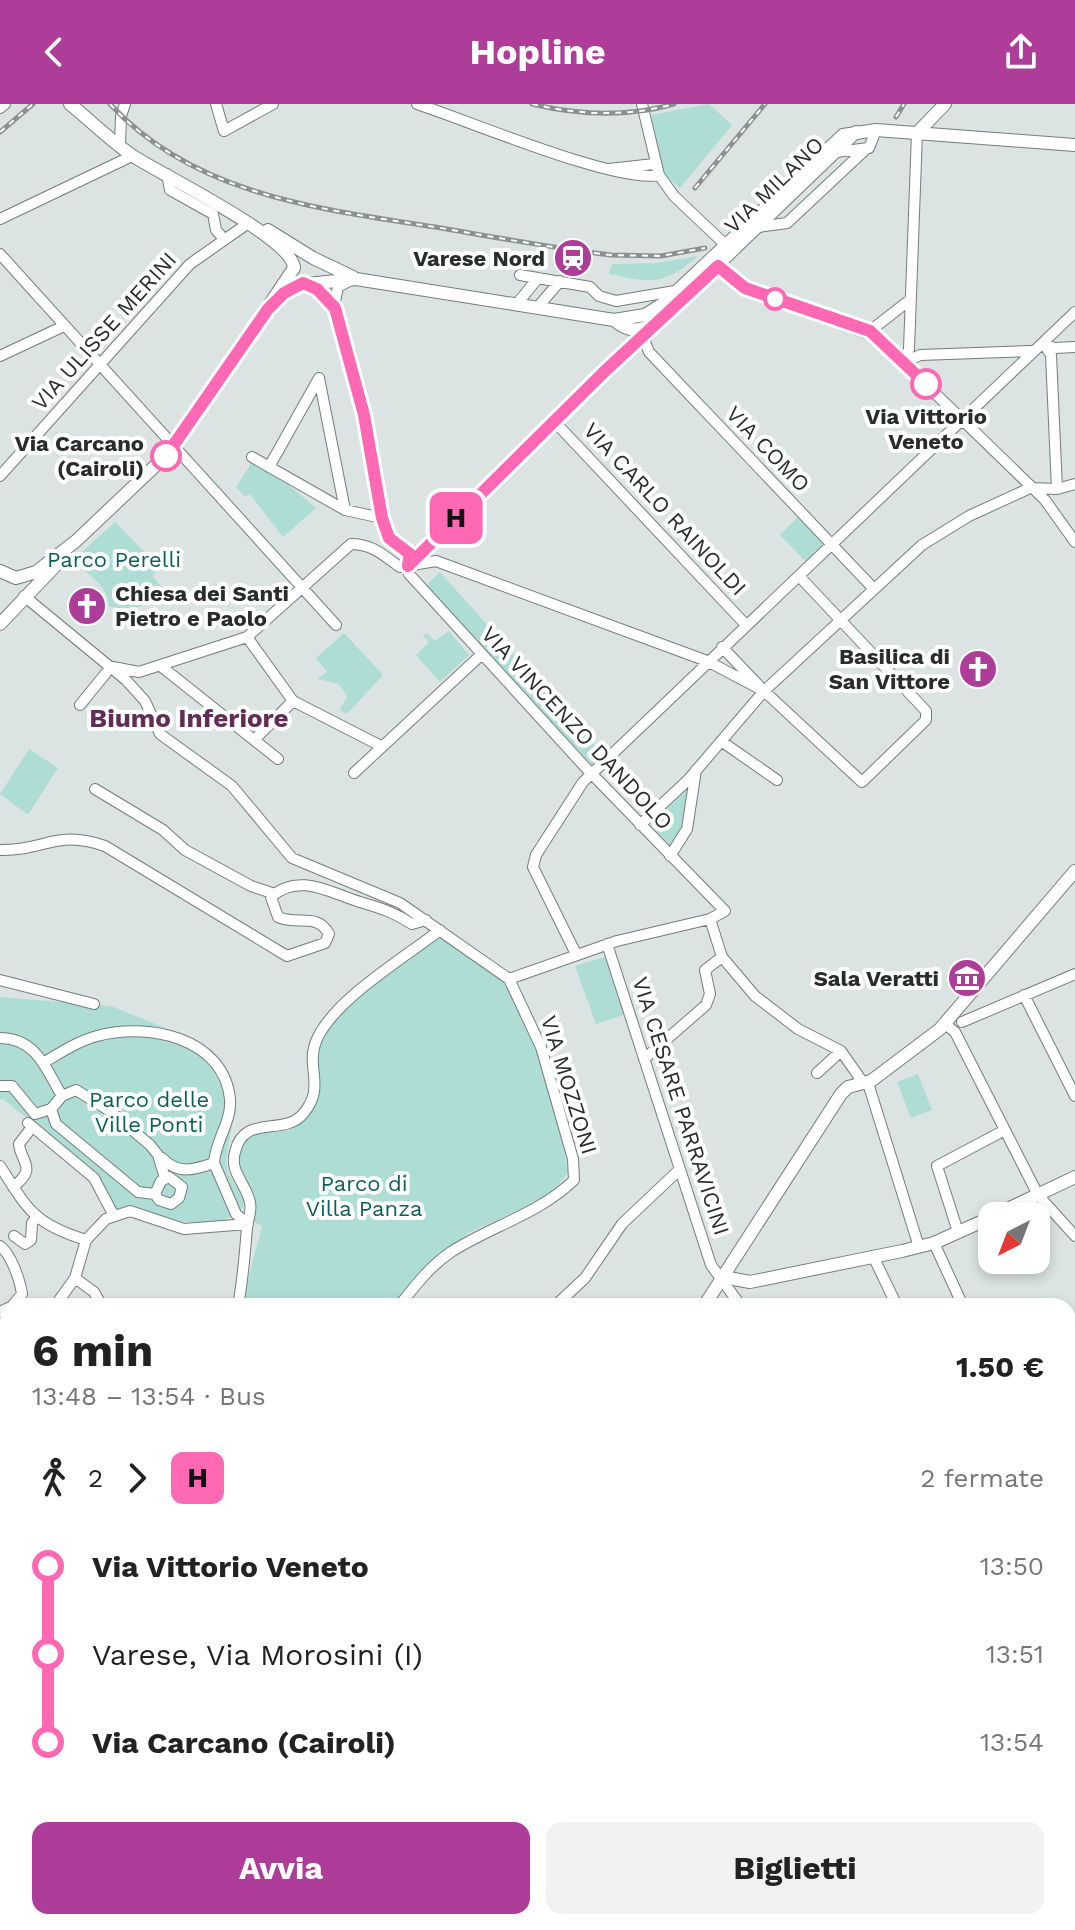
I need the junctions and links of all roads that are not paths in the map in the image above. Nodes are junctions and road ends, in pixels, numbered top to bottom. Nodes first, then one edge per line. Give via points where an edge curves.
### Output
1 (5, 104) edge
2 (70, 104) edge
3 (125, 104) edge
4 (216, 104) edge
5 (273, 104) edge
6 (417, 104) edge
7 (642, 104) edge
8 (945, 104) edge
9 (0, 108) edge
10 (876, 130) junction
11 (856, 132) junction
12 (917, 133) junction
13 (120, 145) junction
14 (1075, 145) edge
15 (867, 148) junction
16 (836, 152) junction
17 (132, 156) junction
18 (654, 164) junction
19 (609, 169) junction
20 (167, 174) junction
21 (659, 175) junction
22 (189, 186) junction
23 (0, 219) edge
24 (247, 224) junction
25 (758, 227) junction
26 (224, 239) junction
27 (729, 248) junction
28 (291, 250) junction
29 (0, 254) edge
30 (715, 262) junction
31 (520, 275) dead end
32 (356, 279) junction
33 (549, 279) junction
34 (303, 283) junction
35 (680, 288) junction
36 (911, 299) junction
37 (616, 301) junction
38 (334, 306) junction
39 (526, 307) junction
40 (268, 309) junction
41 (1075, 312) edge
42 (614, 320) junction
43 (659, 321) junction
44 (64, 326) junction
45 (648, 331) junction
46 (870, 331) junction
47 (1043, 343) junction
48 (1075, 347) edge
49 (1031, 351) junction
50 (0, 356) edge
51 (904, 363) junction
52 (98, 364) junction
53 (961, 420) junction
54 (554, 421) junction
55 (173, 449) junction
56 (252, 457) dead end
57 (269, 467) junction
58 (0, 476) edge
59 (1075, 484) edge
60 (1030, 488) junction
61 (1057, 489) junction
62 (1050, 507) junction
63 (345, 510) junction
64 (382, 518) junction
65 (1075, 542) edge
66 (832, 544) junction
67 (408, 566) junction
68 (0, 571) edge
69 (799, 576) junction
70 (27, 587) junction
71 (874, 589) junction
72 (302, 590) junction
73 (5, 614) edge
74 (842, 620) junction
75 (336, 625) dead end
76 (746, 625) junction
77 (247, 637) junction
78 (722, 647) junction
79 (481, 655) junction
80 (707, 661) junction
81 (162, 667) junction
82 (109, 669) junction
83 (764, 691) junction
84 (293, 701) junction
85 (80, 705) dead end
86 (258, 741) junction
87 (721, 741) junction
88 (379, 749) junction
89 (278, 759) dead end
90 (696, 770) junction
91 (354, 773) dead end
92 (592, 774) junction
93 (777, 780) dead end
94 (95, 789) dead end
95 (640, 825) junction
96 (0, 850) edge
97 (670, 856) junction
98 (1075, 871) edge
99 (275, 894) junction
100 (710, 919) junction
101 (426, 920) junction
102 (440, 930) junction
103 (607, 944) junction
104 (576, 954) junction
105 (722, 957) junction
106 (1075, 974) edge
107 (509, 979) junction
108 (0, 980) edge
109 (1024, 995) junction
110 (94, 1004) dead end
111 (953, 1020) junction
112 (0, 1038) edge
113 (841, 1051) junction
114 (644, 1059) junction
115 (43, 1063) junction
116 (817, 1073) dead end
117 (865, 1083) junction
118 (0, 1086) edge
119 (62, 1096) junction
120 (1075, 1096) edge
121 (51, 1109) junction
122 (1005, 1130) junction
123 (158, 1155) junction
124 (214, 1163) junction
125 (0, 1166) edge
126 (680, 1169) junction
127 (1075, 1177) edge
128 (165, 1178) junction
129 (13, 1187) junction
130 (155, 1194) junction
131 (1038, 1195) junction
132 (1023, 1202) edge
133 (114, 1216) junction
134 (39, 1220) junction
135 (978, 1223) edge
136 (248, 1224) junction
137 (958, 1232) junction
138 (14, 1236) dead end
139 (1075, 1236) edge
140 (86, 1240) junction
141 (934, 1243) junction
142 (0, 1246) edge
143 (919, 1247) junction
144 (873, 1256) junction
145 (723, 1277) junction
146 (75, 1278) junction
147 (18, 1298) edge
148 (61, 1298) edge
149 (97, 1298) edge
150 (239, 1298) edge
151 (406, 1298) edge
152 (564, 1298) edge
153 (709, 1298) edge
154 (736, 1298) edge
155 (893, 1298) edge
156 (959, 1298) edge

1 - 9 street
2 - 13 main road
3 - 13 street
4 - 5 street via 224,131
6 - 19 street
7 - 18 street
8 - 12 main road
10 - 11 main road, VIA MILANO
10 - 12 main road, VIA MILANO
10 - 15 street
11 - 16 main road, VIA MILANO
11 - 27 main road, VIA MILANO via 836,139
12 - 14 main road, VIA MILANO
12 - 36 street
13 - 17 main road
15 - 16 street
15 - 25 street via 787,223
16 - 25 main road, VIA MILANO
17 - 20 main road
17 - 23 street
18 - 19 street
18 - 21 street
19 - 21 street via 640,177
20 - 22 main road
20 - 26 street via 170,190 213,214
21 - 27 street
22 - 24 main road
22 - 28 main road via 231,205
24 - 26 street, VIA ULISSE MERINI
24 - 28 main road
25 - 27 main road, VIA MILANO
26 - 52 street, VIA ULISSE MERINI via 190,264
27 - 30 main road, VIA MILANO
28 - 32 main road
28 - 40 main road via 290,275
29 - 44 street
30 - 35 main road, VIA MILANO
30 - 43 main road, VIA MILANO
30 - 46 street via 745,288
31 - 33 street
32 - 34 main road
32 - 38 street via 338,287
32 - 39 main road
33 - 37 street via 590,287
33 - 39 street
33 - 39 street
34 - 38 street
34 - 40 main road
35 - 37 street via 669,295
35 - 42 main road, VIA MILANO via 645,315
36 - 46 street
36 - 51 street
37 - 42 street
38 - 64 street via 364,415
39 - 42 main road
40 - 55 main road
41 - 47 street
42 - 43 main road via 638,331
43 - 45 street, VIA MILANO
44 - 50 street
44 - 52 street
45 - 54 street, VIA MILANO
45 - 66 street, VIA COMO via 649,352
46 - 51 street
47 - 48 street
47 - 49 street
47 - 61 street via 1051,355
49 - 51 street via 920,355
49 - 53 street
51 - 53 street
52 - 55 street
52 - 58 street, VIA ULISSE MERINI
53 - 60 street
53 - 66 street
54 - 67 street, VIA MILANO
54 - 76 street, VIA CARLO RAINOLDI
55 - 70 main road
55 - 72 street
56 - 57 street
57 - 63 street
57 - 63 street via 319,378
59 - 61 street
60 - 61 street
60 - 62 street
60 - 71 street via 922,545
61 - 62 street
62 - 65 street
63 - 64 street
64 - 67 street, VIA VINCENZO DANDOLO via 389,538 410,554
66 - 69 street
66 - 71 street, VIA COMO
67 - 72 street via 400,567 369,545 351,544
67 - 79 street, VIA VINCENZO DANDOLO via 421,590
67 - 80 street via 436,561
68 - 70 main road
69 - 74 street
69 - 76 street
70 - 73 main road
70 - 82 street
71 - 74 street
72 - 75 street
72 - 77 street
74 - 83 street
74 - 83 street via 926,711 926,720 862,782
76 - 78 street
77 - 81 street
77 - 84 street
78 - 80 street
78 - 83 street
79 - 88 street
79 - 92 street, VIA VINCENZO DANDOLO
80 - 83 street
80 - 92 street
81 - 82 street via 139,672
81 - 86 street
82 - 85 street
82 - 101 street via 137,691 160,734 232,786 292,858 400,903
83 - 87 street
84 - 86 street
84 - 88 street
86 - 89 street
87 - 90 street
87 - 93 street
88 - 91 street
90 - 95 street
90 - 97 street via 687,829
92 - 95 street, VIA VINCENZO DANDOLO
92 - 104 street via 534,862 534,874
94 - 99 street via 163,830 185,850
95 - 97 street, VIA VINCENZO DANDOLO
96 - 99 street via 28,850 61,837 86,839 234,920 277,952 287,956 325,943 329,934 324,925 278,917 272,909
97 - 100 street, VIA VINCENZO DANDOLO via 725,911
98 - 111 main road
99 - 101 street via 303,885 327,888 388,908 412,924
100 - 103 street
100 - 105 street
101 - 102 street
102 - 107 street
102 - 136 street via 351,999 317,1037 311,1056 317,1080 313,1100 300,1117 285,1125 250,1129 237,1144 234,1171 251,1205
103 - 104 street
103 - 114 street, VIA CESARE PARRAVICINI
104 - 107 street
105 - 113 street via 759,999 798,1029
105 - 114 street via 705,970 710,994 706,1005
106 - 109 street
107 - 151 street, VIA MOZZONI via 541,1047 573,1159 574,1180 548,1202 451,1252
108 - 110 street
109 - 111 street
109 - 120 street
111 - 117 main road
111 - 122 street
112 - 115 street via 22,1040
113 - 116 street
113 - 117 street
114 - 126 street, VIA CESARE PARRAVICINI
115 - 119 street
115 - 124 street via 84,1041 120,1032 191,1042 217,1067 230,1098
117 - 143 street
117 - 145 main road via 848,1087 837,1100
118 - 121 street via 12,1086 35,1114
119 - 121 street
119 - 123 street via 82,1092
121 - 130 street via 56,1124 115,1175 138,1192
122 - 131 street
122 - 137 street via 937,1166
123 - 124 street via 176,1170
123 - 128 street
124 - 136 street via 236,1214
125 - 129 street
126 - 145 street, VIA CESARE PARRAVICINI via 711,1265
126 - 152 street via 622,1224 585,1278
127 - 131 main road
128 - 130 street
128 - 130 street via 179,1182 179,1198 171,1204
129 - 133 street via 28,1166 18,1147 30,1125 94,1178
129 - 134 street
131 - 132 main road
131 - 139 street
133 - 136 street via 130,1211 184,1229
133 - 140 street
134 - 138 street via 31,1240 20,1243
134 - 140 street
135 - 137 main road
136 - 150 street
137 - 141 main road
140 - 146 street
141 - 143 main road
141 - 156 street
142 - 147 street via 21,1287
143 - 144 main road
144 - 145 main road via 750,1282
144 - 155 street
145 - 153 main road
145 - 154 street, VIA CESARE PARRAVICINI
146 - 148 street
146 - 149 street

